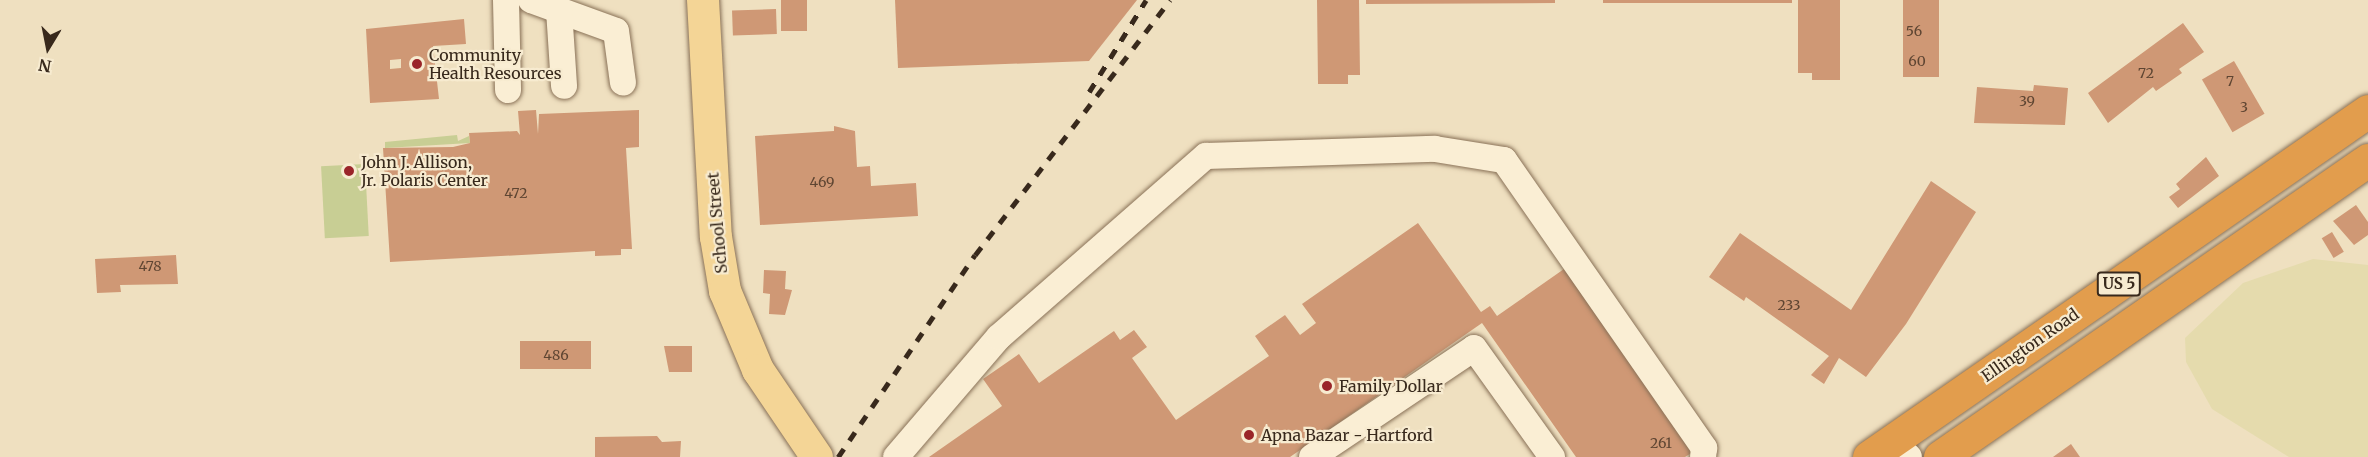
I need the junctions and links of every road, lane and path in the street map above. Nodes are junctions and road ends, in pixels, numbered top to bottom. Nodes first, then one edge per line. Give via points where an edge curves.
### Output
1 (506, 0) edge
2 (531, 0) edge
3 (703, 0) edge
4 (559, 10) junction
5 (624, 83) dead end
6 (564, 86) dead end
7 (508, 90) dead end
8 (2368, 111) edge
9 (2368, 160) edge
10 (1890, 452) edge
11 (817, 457) edge
12 (896, 457) edge
13 (1312, 457) edge
14 (1552, 457) edge
15 (1704, 457) edge
16 (1940, 457) edge

1 - 7 lane
2 - 4 lane
3 - 11 main road, School Street via 716,237 722,278 752,359
4 - 5 lane via 616,31
4 - 6 lane
8 - 10 highway, Ellington Road / US 5
9 - 16 highway, US 5
12 - 15 lane via 999,337 1206,156 1435,149 1504,160 1698,438
13 - 14 lane via 1474,348

